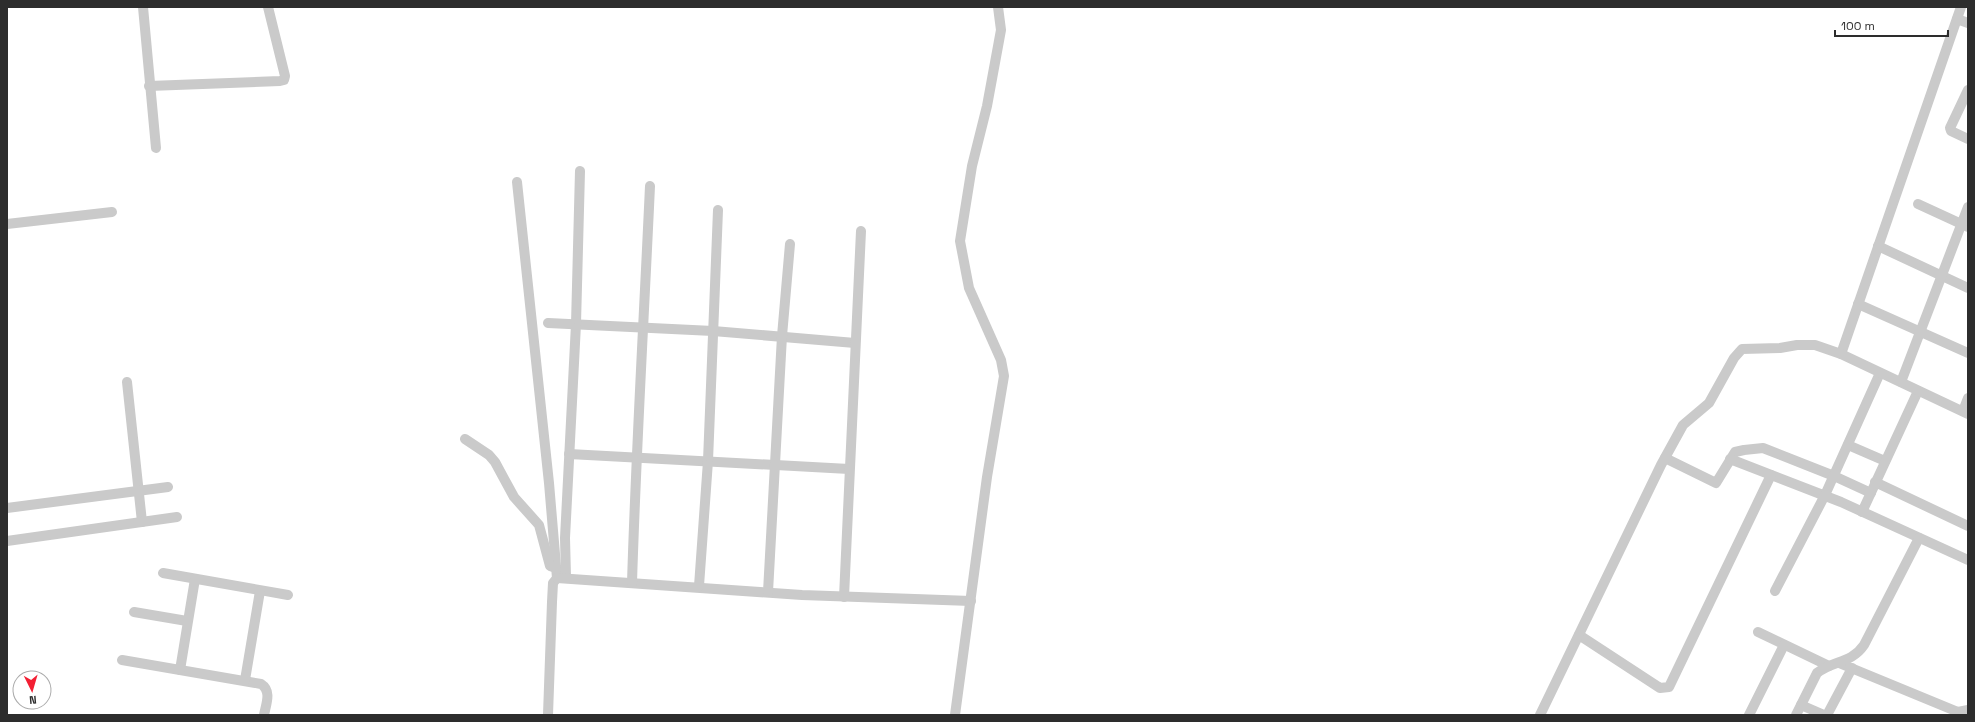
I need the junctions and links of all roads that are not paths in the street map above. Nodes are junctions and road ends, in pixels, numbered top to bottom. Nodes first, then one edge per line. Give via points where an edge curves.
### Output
1 (143, 7) edge
2 (268, 7) edge
3 (998, 7) edge
4 (1961, 7) edge
5 (1957, 19) junction
6 (1968, 23) edge
7 (149, 86) junction
8 (1968, 90) edge
9 (1968, 139) edge
10 (156, 148) dead end
11 (580, 171) dead end
12 (517, 182) dead end
13 (650, 186) dead end
14 (1918, 204) dead end
15 (1968, 207) edge
16 (718, 210) dead end
17 (112, 212) dead end
18 (7, 224) edge
19 (1964, 226) edge
20 (861, 231) dead end
21 (790, 244) dead end
22 (1878, 246) junction
23 (1941, 275) junction
24 (1968, 288) edge
25 (1858, 304) junction
26 (548, 323) dead end
27 (576, 324) junction
28 (644, 328) junction
29 (713, 331) junction
30 (1920, 332) junction
31 (782, 336) junction
32 (855, 342) junction
33 (1968, 353) edge
34 (1841, 354) junction
35 (1880, 373) junction
36 (127, 382) dead end
37 (1900, 382) junction
38 (1918, 391) junction
39 (1968, 398) edge
40 (1965, 413) edge
41 (465, 439) dead end
42 (1848, 445) junction
43 (570, 454) junction
44 (636, 457) junction
45 (1665, 458) junction
46 (1730, 459) junction
47 (708, 461) junction
48 (1885, 461) junction
49 (776, 464) junction
50 (849, 469) junction
51 (1771, 475) junction
52 (1834, 476) junction
53 (1875, 482) junction
54 (168, 487) dead end
55 (138, 491) junction
56 (1870, 493) junction
57 (1825, 495) junction
58 (7, 508) edge
59 (1862, 512) junction
60 (177, 517) dead end
61 (142, 522) junction
62 (1968, 526) edge
63 (553, 528) junction
64 (541, 530) junction
65 (1919, 538) junction
66 (7, 541) edge
67 (1968, 560) edge
68 (163, 573) dead end
69 (560, 574) junction
70 (195, 579) junction
71 (632, 582) junction
72 (699, 586) junction
73 (1775, 590) dead end
74 (260, 591) junction
75 (768, 592) junction
76 (288, 595) dead end
77 (844, 597) junction
78 (971, 601) junction
79 (134, 612) dead end
80 (187, 621) junction
81 (1758, 632) dead end
82 (1579, 635) junction
83 (1784, 645) junction
84 (122, 660) dead end
85 (1839, 663) junction
86 (1828, 666) junction
87 (1852, 668) junction
88 (180, 670) junction
89 (245, 680) junction
90 (1801, 705) junction
91 (1968, 711) edge
92 (264, 715) edge
93 (548, 715) edge
94 (955, 715) edge
95 (1540, 715) edge
96 (1749, 715) edge
97 (1796, 715) edge
98 (1825, 715) edge
99 (1967, 715) edge

1 - 7 street
2 - 7 street via 284,80
3 - 78 street via 1001,30 987,106 972,166 961,234 969,288 1004,371
4 - 5 street
5 - 6 street
5 - 22 street
7 - 10 street
8 - 9 street via 1950,128 1951,131
11 - 27 street
12 - 63 street
13 - 28 street
14 - 19 street
15 - 19 street
16 - 29 street
17 - 18 street
19 - 23 street
20 - 32 street
21 - 31 street
22 - 23 street
22 - 25 street
23 - 24 street
23 - 30 street
25 - 30 street
25 - 34 street
26 - 27 street
27 - 28 street
27 - 43 street
28 - 29 street
28 - 44 street
29 - 31 street
29 - 47 street
30 - 33 street
30 - 37 street
31 - 32 street
31 - 49 street
32 - 50 street
34 - 35 street
34 - 45 street via 1815,345 1797,344 1780,348 1742,349 1734,358 1709,403 1685,423
35 - 37 street
35 - 42 street
36 - 55 street
37 - 38 street
38 - 40 street
38 - 48 street
39 - 40 street
41 - 64 street via 481,448 492,459 514,497
42 - 48 street
42 - 52 street
43 - 44 street
43 - 69 street
44 - 47 street
44 - 71 street
45 - 46 street via 1716,483
45 - 82 street
46 - 51 street
46 - 52 street via 1738,451 1763,448
47 - 49 street
47 - 72 street
48 - 53 street
49 - 50 street
49 - 75 street
50 - 77 street
51 - 57 street
51 - 82 street via 1669,687 1660,688
52 - 56 street
52 - 57 street
53 - 56 street
53 - 62 street
54 - 55 street
55 - 58 street
55 - 61 street
56 - 59 street
57 - 59 street
57 - 73 street
59 - 65 street
60 - 61 street
61 - 66 street
63 - 64 street
63 - 69 street
64 - 69 street via 550,566
65 - 67 street
65 - 85 street via 1864,645 1855,656
68 - 70 street
69 - 71 street
69 - 93 street via 553,583
70 - 74 street
70 - 80 street
71 - 72 street
72 - 75 street
74 - 76 street
74 - 89 street
75 - 77 street
77 - 78 street
78 - 94 street
79 - 80 street
80 - 88 street
81 - 83 street
82 - 95 street
83 - 86 street
83 - 96 street
84 - 88 street
85 - 86 street
85 - 87 street
86 - 90 street via 1817,673
87 - 91 street via 1958,712
87 - 98 street
88 - 89 street
89 - 92 street via 266,687 268,693
90 - 97 street
90 - 98 street
91 - 99 street

